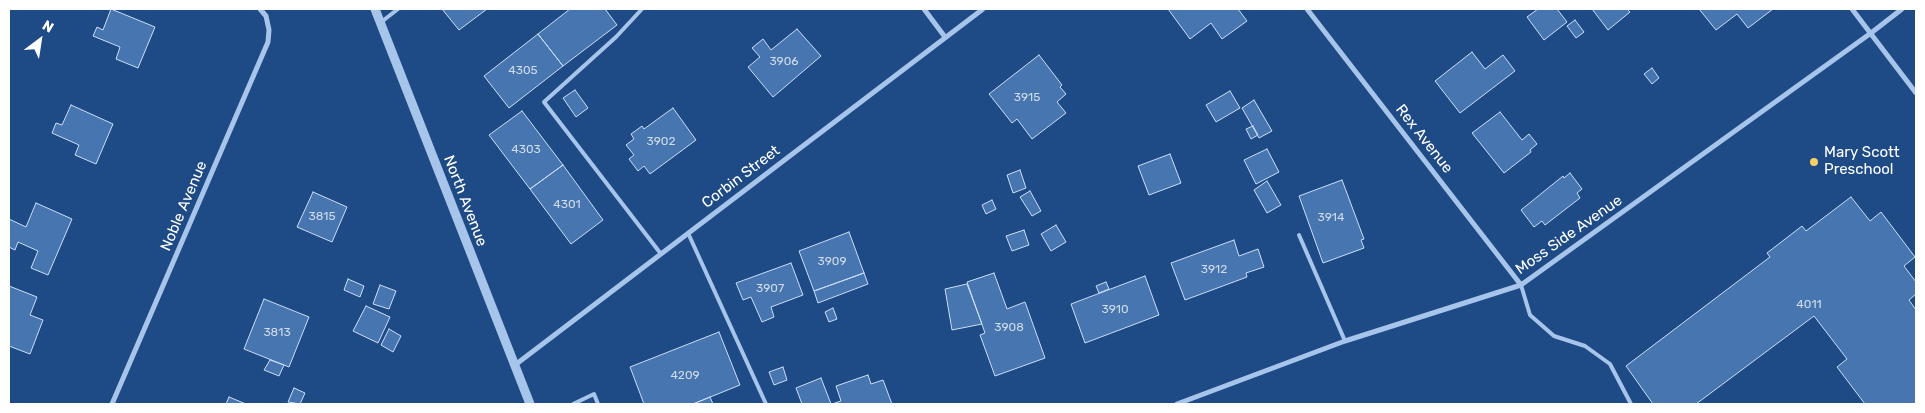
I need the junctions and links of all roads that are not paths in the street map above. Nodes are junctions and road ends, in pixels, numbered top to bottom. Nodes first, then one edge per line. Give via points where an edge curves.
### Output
1 (260, 9) edge
2 (375, 9) edge
3 (398, 9) edge
4 (642, 9) edge
5 (924, 9) edge
6 (983, 9) edge
7 (1307, 9) edge
8 (1852, 9) edge
9 (1902, 9) edge
10 (380, 23) junction
11 (1871, 34) junction
12 (945, 37) junction
13 (1916, 93) edge
14 (688, 233) junction
15 (1299, 235) dead end
16 (661, 254) junction
17 (1521, 285) junction
18 (1345, 341) junction
19 (515, 365) junction
20 (112, 404) edge
21 (530, 404) edge
22 (573, 404) edge
23 (598, 404) edge
24 (766, 404) edge
25 (1177, 404) edge
26 (1631, 404) edge

1 - 20 street, Noble Avenue via 266,16 268,42
2 - 10 street, North Avenue
3 - 10 lane
4 - 16 lane via 544,102
5 - 12 street
6 - 12 street, Corbin Street
7 - 17 street, Rex Avenue
8 - 11 street
9 - 11 street, Moss Side Avenue
10 - 19 street, North Avenue
11 - 13 street
11 - 17 street, Moss Side Avenue
12 - 14 street, Corbin Street
14 - 16 street, Corbin Street
14 - 24 lane
15 - 18 lane
16 - 19 street, Corbin Street
17 - 18 street, Moss Side Avenue
17 - 26 lane via 1530,315 1554,336 1584,346 1610,364
18 - 25 street, Moss Side Avenue
19 - 21 street, North Avenue
22 - 23 lane via 594,394

